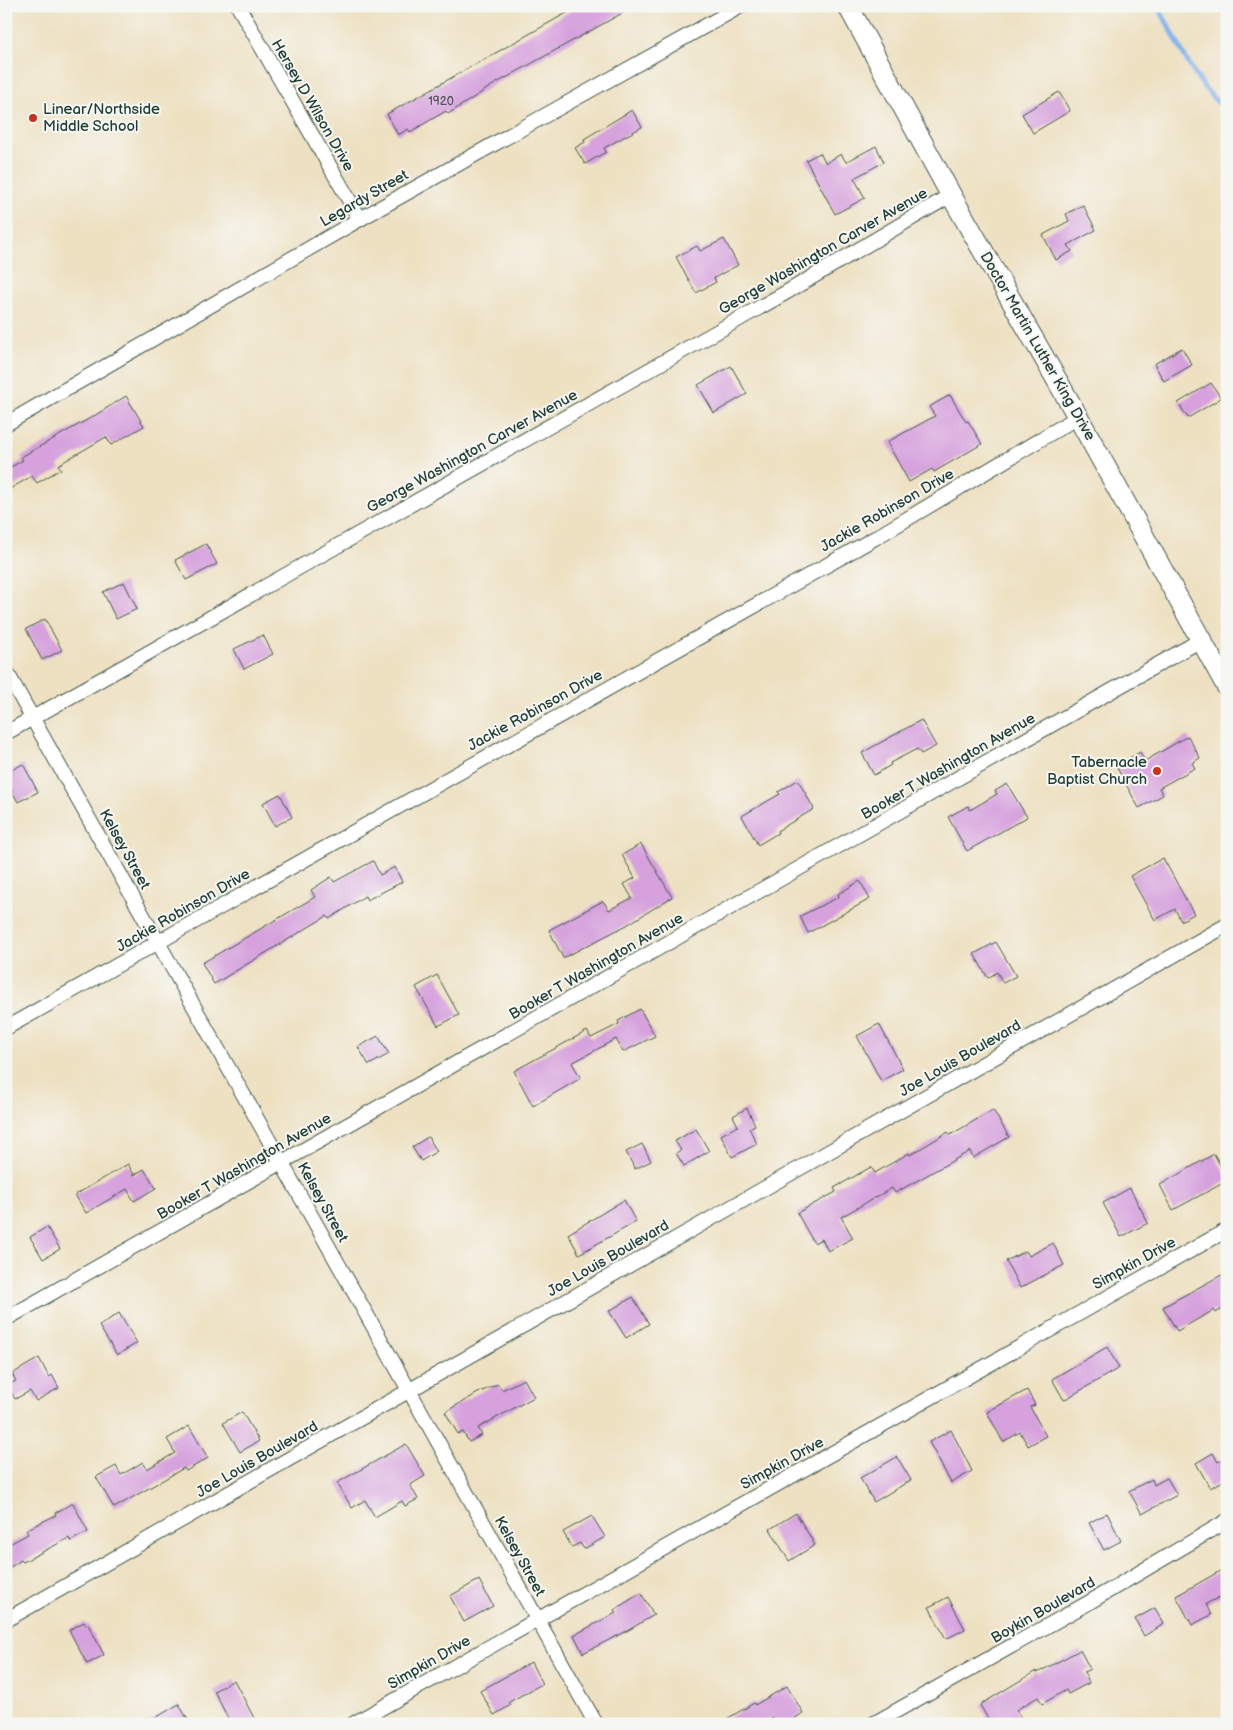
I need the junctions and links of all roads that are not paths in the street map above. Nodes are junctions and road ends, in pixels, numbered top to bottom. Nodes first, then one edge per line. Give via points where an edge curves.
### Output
1 (238, 6) edge
2 (741, 6) edge
3 (848, 6) edge
4 (951, 195) junction
5 (360, 219) junction
6 (1078, 417) junction
7 (6, 424) edge
8 (1201, 640) junction
9 (6, 671) edge
10 (1227, 687) edge
11 (33, 718) junction
12 (6, 732) edge
13 (1227, 925) edge
14 (159, 943) junction
15 (6, 1028) edge
16 (282, 1163) junction
17 (1227, 1230) edge
18 (6, 1319) edge
19 (409, 1390) junction
20 (1227, 1522) edge
21 (6, 1620) edge
22 (537, 1620) junction
23 (353, 1724) edge
24 (596, 1724) edge
25 (873, 1724) edge

1 - 5 street, Hersey D Wilson Drive
2 - 5 street, Legardy Street
3 - 4 main road, Doctor Martin Luther King Drive
4 - 6 main road, Doctor Martin Luther King Drive
4 - 11 street, George Washington Carver Avenue via 787,292
5 - 7 street, Legardy Street
6 - 8 main road, Doctor Martin Luther King Drive
6 - 14 street, Jackie Robinson Drive via 874,538
8 - 10 main road, Doctor Martin Luther King Drive
8 - 16 street, Booker T Washington Avenue
9 - 11 street, Kelsey Street
11 - 12 street, George Washington Carver Avenue
11 - 14 street, Kelsey Street
13 - 19 street, Joe Louis Boulevard
14 - 15 street, Jackie Robinson Drive
14 - 16 street, Kelsey Street
16 - 18 street, Booker T Washington Avenue
16 - 19 street, Kelsey Street
17 - 22 street, Simpkin Drive
19 - 21 street, Joe Louis Boulevard
19 - 22 street, Kelsey Street
20 - 25 street, Boykin Boulevard
22 - 23 street, Simpkin Drive
22 - 24 street, Kelsey Street

